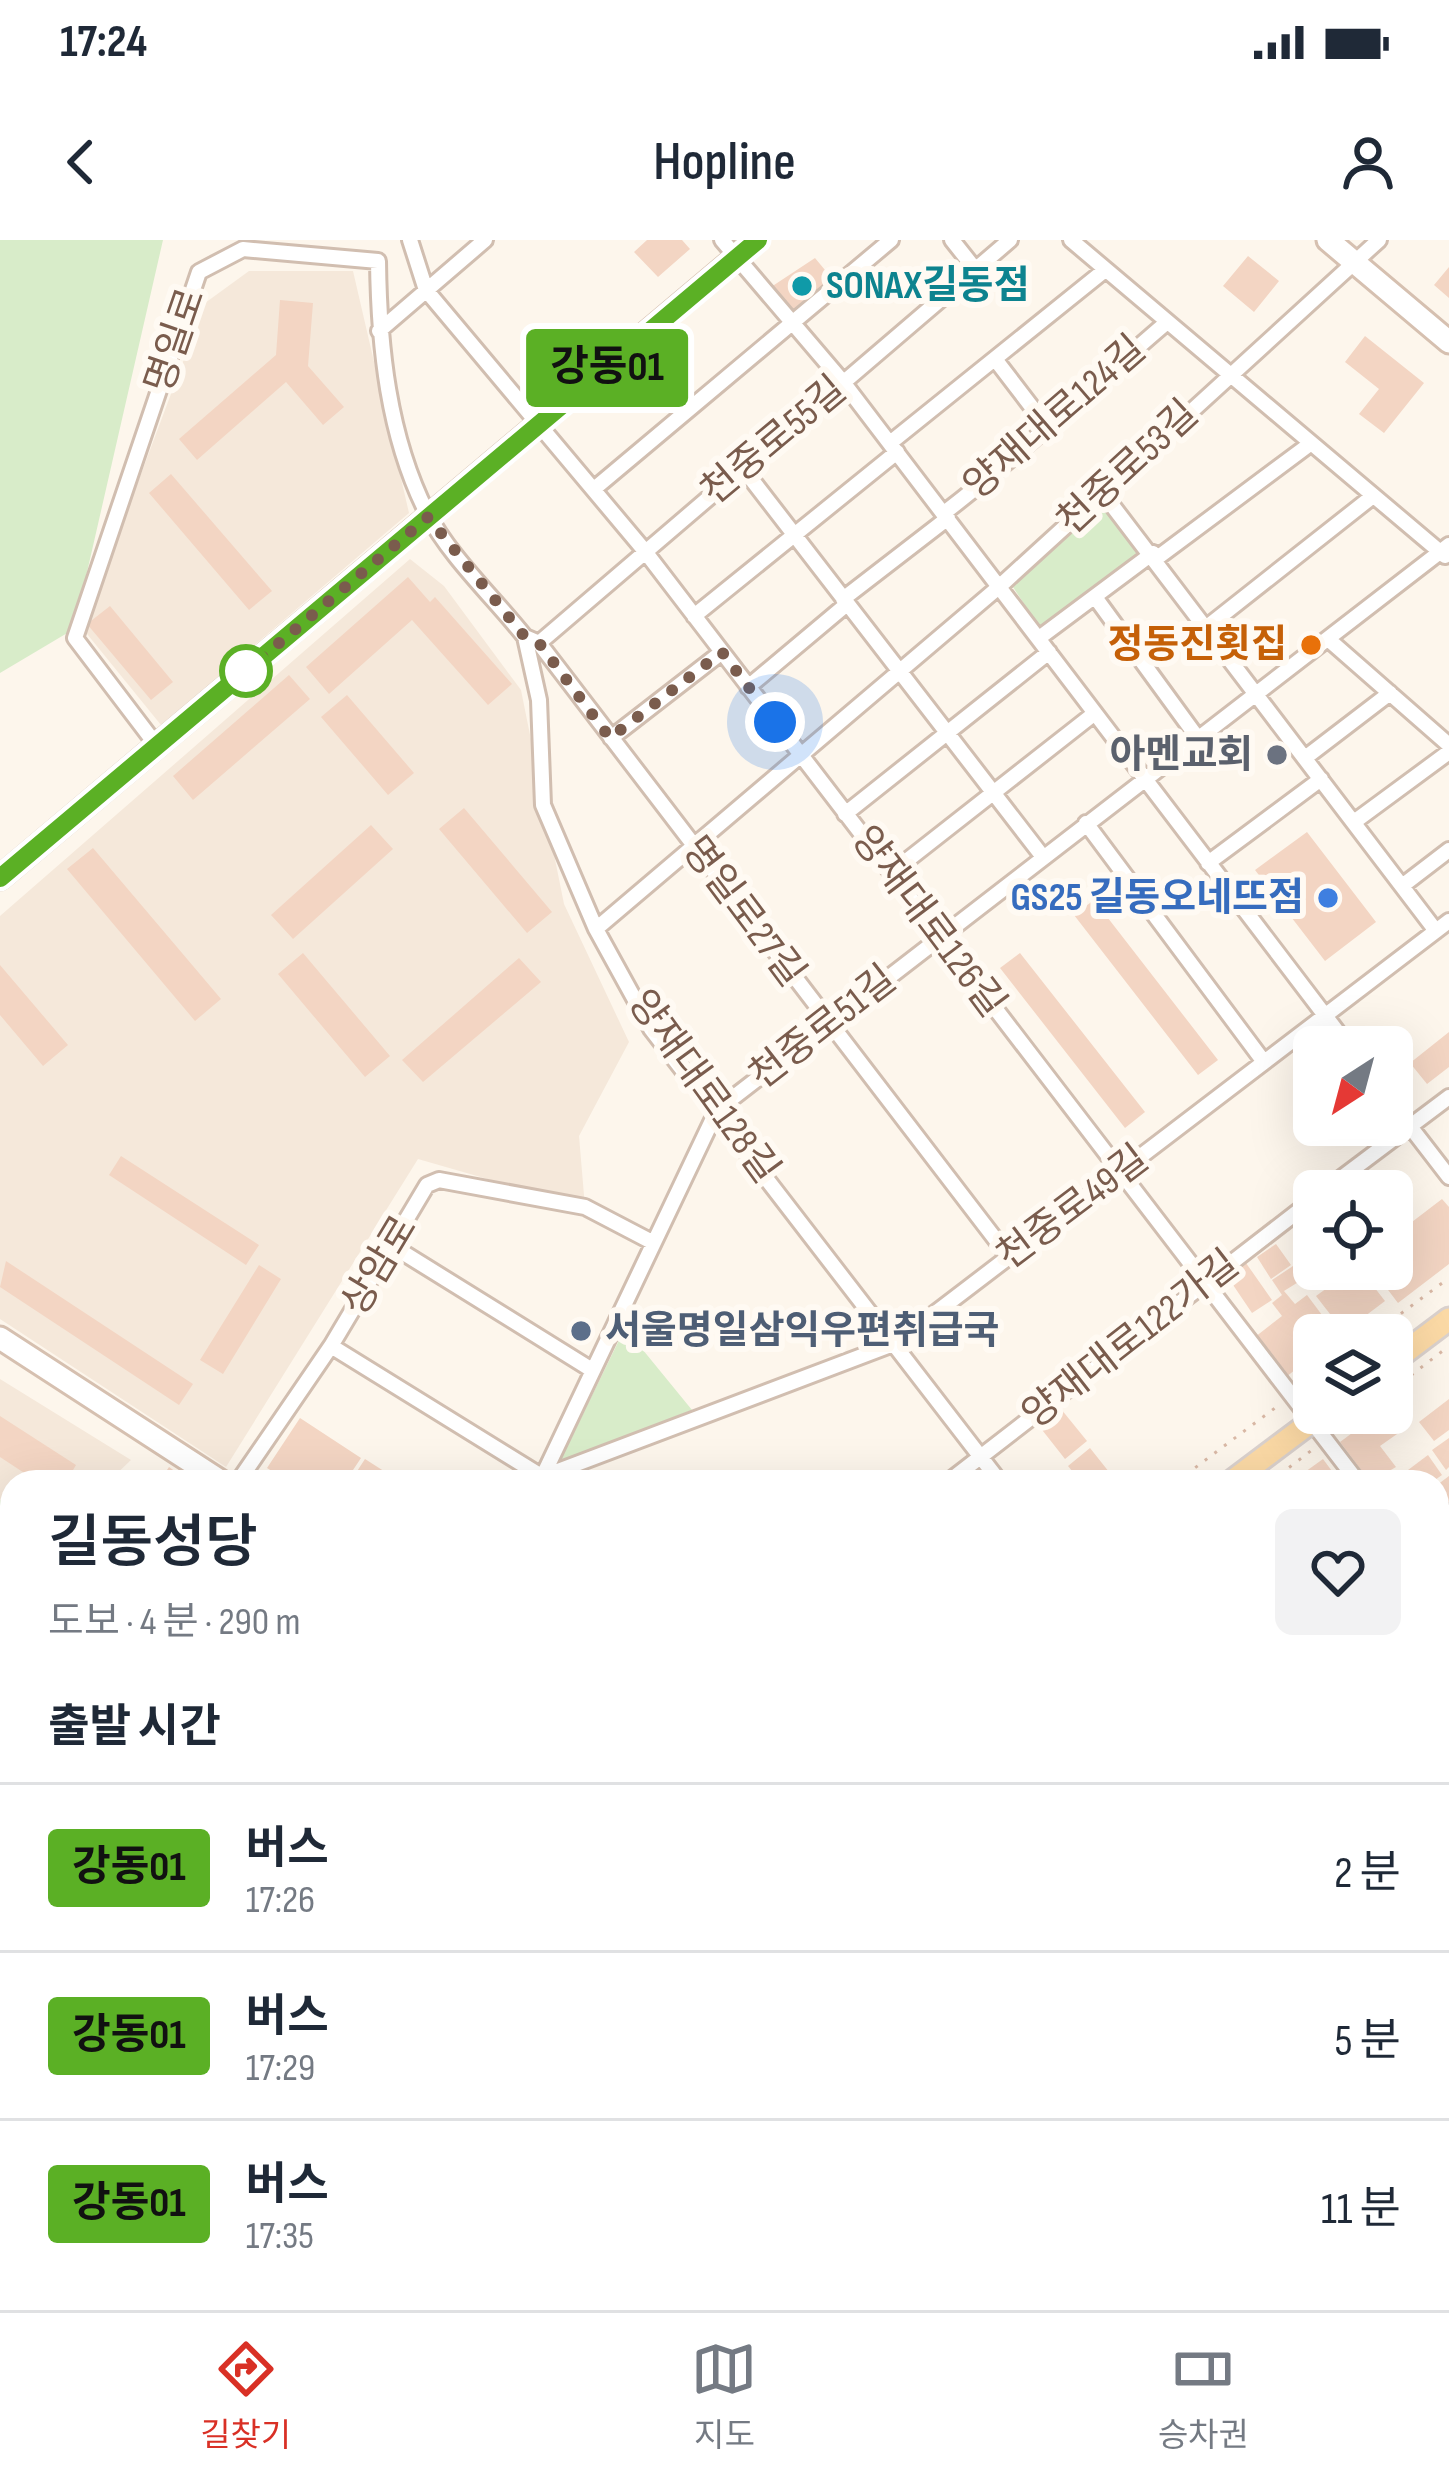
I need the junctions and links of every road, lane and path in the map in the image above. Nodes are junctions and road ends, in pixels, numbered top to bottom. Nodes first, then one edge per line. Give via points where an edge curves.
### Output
1 (410, 240) edge
2 (484, 240) edge
3 (758, 240) edge
4 (891, 240) edge
5 (952, 240) edge
6 (1010, 240) edge
7 (1071, 240) edge
8 (1328, 240) edge
9 (1378, 240) edge
10 (729, 249) edge
11 (1354, 262) junction
12 (975, 268) junction
13 (1106, 270) junction
14 (426, 290) junction
15 (791, 322) junction
16 (1166, 322) junction
17 (379, 331) junction
18 (1449, 342) edge
19 (995, 359) junction
20 (1228, 376) junction
21 (843, 382) junction
22 (540, 425) junction
23 (1047, 428) junction
24 (1310, 444) junction
25 (894, 448) junction
26 (742, 467) junction
27 (594, 489) junction
28 (1102, 492) junction
29 (1373, 496) junction
30 (946, 516) junction
31 (428, 517) junction
32 (794, 535) junction
33 (644, 550) junction
34 (1447, 552) edge
35 (1155, 555) junction
36 (1000, 586) junction
37 (1094, 597) junction
38 (845, 601) junction
39 (694, 616) junction
40 (1207, 627) junction
41 (1040, 638) junction
42 (1328, 639) junction
43 (532, 640) junction
44 (722, 652) junction
45 (1049, 652) junction
46 (899, 672) junction
47 (748, 687) junction
48 (1256, 693) junction
49 (1390, 693) junction
50 (1095, 713) junction
51 (947, 734) junction
52 (1197, 737) junction
53 (610, 738) junction
54 (157, 746) junction
55 (1449, 748) edge
56 (801, 756) junction
57 (1305, 758) junction
58 (1144, 778) junction
59 (1321, 779) junction
60 (994, 793) junction
61 (845, 814) junction
62 (1354, 822) junction
63 (1086, 823) junction
64 (693, 847) junction
65 (1449, 850) edge
66 (1043, 857) junction
67 (1208, 863) junction
68 (891, 873) junction
69 (0, 878) edge
70 (1402, 886) junction
71 (1443, 926) edge
72 (596, 929) junction
73 (940, 938) junction
74 (1325, 1016) junction
75 (828, 1024) junction
76 (1333, 1026) edge
77 (1264, 1062) junction
78 (1449, 1097) edge
79 (717, 1109) junction
80 (1413, 1124) edge
81 (1413, 1130) edge
82 (1384, 1146) edge
83 (1352, 1170) edge
84 (1120, 1172) junction
85 (1449, 1177) edge
86 (1293, 1215) edge
87 (652, 1242) junction
88 (394, 1247) junction
89 (1009, 1257) junction
90 (1449, 1278) edge
91 (1204, 1282) junction
92 (1400, 1314) edge
93 (1449, 1318) edge
94 (0, 1338) edge
95 (896, 1343) junction
96 (1413, 1345) edge
97 (331, 1346) junction
98 (1449, 1346) edge
99 (592, 1370) junction
100 (1413, 1374) edge
101 (1292, 1395) joint
102 (1295, 1434) edge
103 (1328, 1434) edge
104 (982, 1457) junction
105 (204, 1470) edge
106 (246, 1470) edge
107 (528, 1470) edge
108 (548, 1470) edge
109 (570, 1470) edge
110 (964, 1470) edge
111 (991, 1470) edge
112 (1192, 1470) edge
113 (1247, 1470) edge
114 (1351, 1470) edge

1 - 14 street
2 - 14 street
3 - 10 street
4 - 15 street
5 - 12 street
6 - 12 street, 천중로55길
7 - 13 street
8 - 11 street
9 - 11 street, 천중로53길
10 - 15 street, 양재대로124길
10 - 22 street
11 - 18 street
11 - 20 street, 천중로53길
12 - 21 street, 천중로55길
13 - 16 street
13 - 19 street, 양재대로124길
14 - 17 street
14 - 22 street, 양재대로126길
15 - 21 street, 양재대로124길
15 - 27 street
16 - 20 street
16 - 23 street, 양재대로124길
17 - 31 street, 명일로 via 401,449
17 - 54 street, 명일로 via 378,261 243,249 199,272 75,638
19 - 23 street
19 - 25 street, 양재대로124길
20 - 24 street
20 - 28 street, 천중로53길
21 - 25 street, 양재대로124길
21 - 26 street, 천중로55길
22 - 27 street, 양재대로126길
22 - 31 street
23 - 30 street, 양재대로124길
24 - 29 street
24 - 35 street
25 - 30 street, 양재대로124길
25 - 32 street, 양재대로124길
26 - 32 street
26 - 33 street, 천중로55길
27 - 33 street, 양재대로126길
28 - 35 street
28 - 36 street, 천중로53길
29 - 34 street
29 - 40 street
30 - 36 street, 양재대로124길
30 - 38 street, 양재대로124길
31 - 43 street, 명일로27길
31 - 54 street
32 - 38 street
32 - 39 street, 양재대로124길
33 - 39 street, 양재대로126길
33 - 43 street, 천중로55길
34 - 42 street, 천중로51길
35 - 37 street
35 - 40 street
36 - 41 street, 양재대로124길
36 - 46 street, 천중로53길
37 - 41 street
37 - 52 street
38 - 46 street
38 - 47 street, 양재대로124길
39 - 44 street, 양재대로126길
40 - 48 street
41 - 45 street, 양재대로124길
42 - 48 street, 천중로51길
42 - 49 street
43 - 53 street, 명일로27길
43 - 72 street, 양재대로128길 via 543,805
44 - 47 street, 양재대로126길
44 - 53 street
45 - 50 street, 양재대로124길
45 - 51 street
46 - 51 street
46 - 56 street, 천중로53길
47 - 56 street, 양재대로126길
48 - 52 street, 천중로51길
48 - 57 street, 천중로49길
49 - 55 street
49 - 57 street
50 - 58 street, 양재대로124길
50 - 60 street
51 - 60 street
51 - 61 street
52 - 58 street, 천중로51길
53 - 64 street, 명일로27길
54 - 69 street
55 - 62 street
56 - 61 street, 양재대로126길
56 - 64 street, 천중로53길
57 - 59 street, 천중로49길
58 - 63 street, 천중로51길
58 - 67 street, 양재대로124길
59 - 62 street, 천중로49길
59 - 67 street
60 - 66 street
60 - 68 street
61 - 68 street, 양재대로126길
62 - 70 street, 천중로49길
63 - 66 street, 천중로51길
63 - 77 street
64 - 72 street, 천중로53길
64 - 75 street, 명일로27길
65 - 70 street
66 - 73 street, 천중로51길
67 - 74 street, 양재대로124길
68 - 73 street, 양재대로126길
70 - 71 street, 천중로49길
71 - 74 street, 천중로49길
72 - 79 street, 양재대로128길 via 651,1029
73 - 75 street, 천중로51길
73 - 84 street, 양재대로126길
74 - 76 street, 양재대로124길
74 - 77 street, 천중로49길
75 - 79 street, 천중로51길
75 - 89 street, 명일로27길
77 - 84 street, 천중로49길
78 - 80 street
79 - 87 street, 천중로51길
79 - 95 street, 양재대로128길
81 - 85 street
82 - 83 street
84 - 89 street, 천중로49길
84 - 91 street, 양재대로126길
86 - 91 street, 양재대로122가길
87 - 88 street, 상암로 via 585,1207 439,1180 427,1185
87 - 99 street, 천중로51길
88 - 97 street, 상암로
88 - 99 street
89 - 95 street, 천중로49길
90 - 92 path
91 - 101 street, 양재대로126길
91 - 104 street, 양재대로122가길
93 - 96 main road
94 - 105 street
95 - 104 street, 양재대로128길
95 - 109 street, 천중로49길
97 - 106 street, 상암로
97 - 107 street
98 - 100 path
99 - 108 street, 천중로51길
101 - 112 path
102 - 113 main road
103 - 114 street, 양재대로126길
104 - 110 street, 양재대로122가길
104 - 111 street, 양재대로128길

